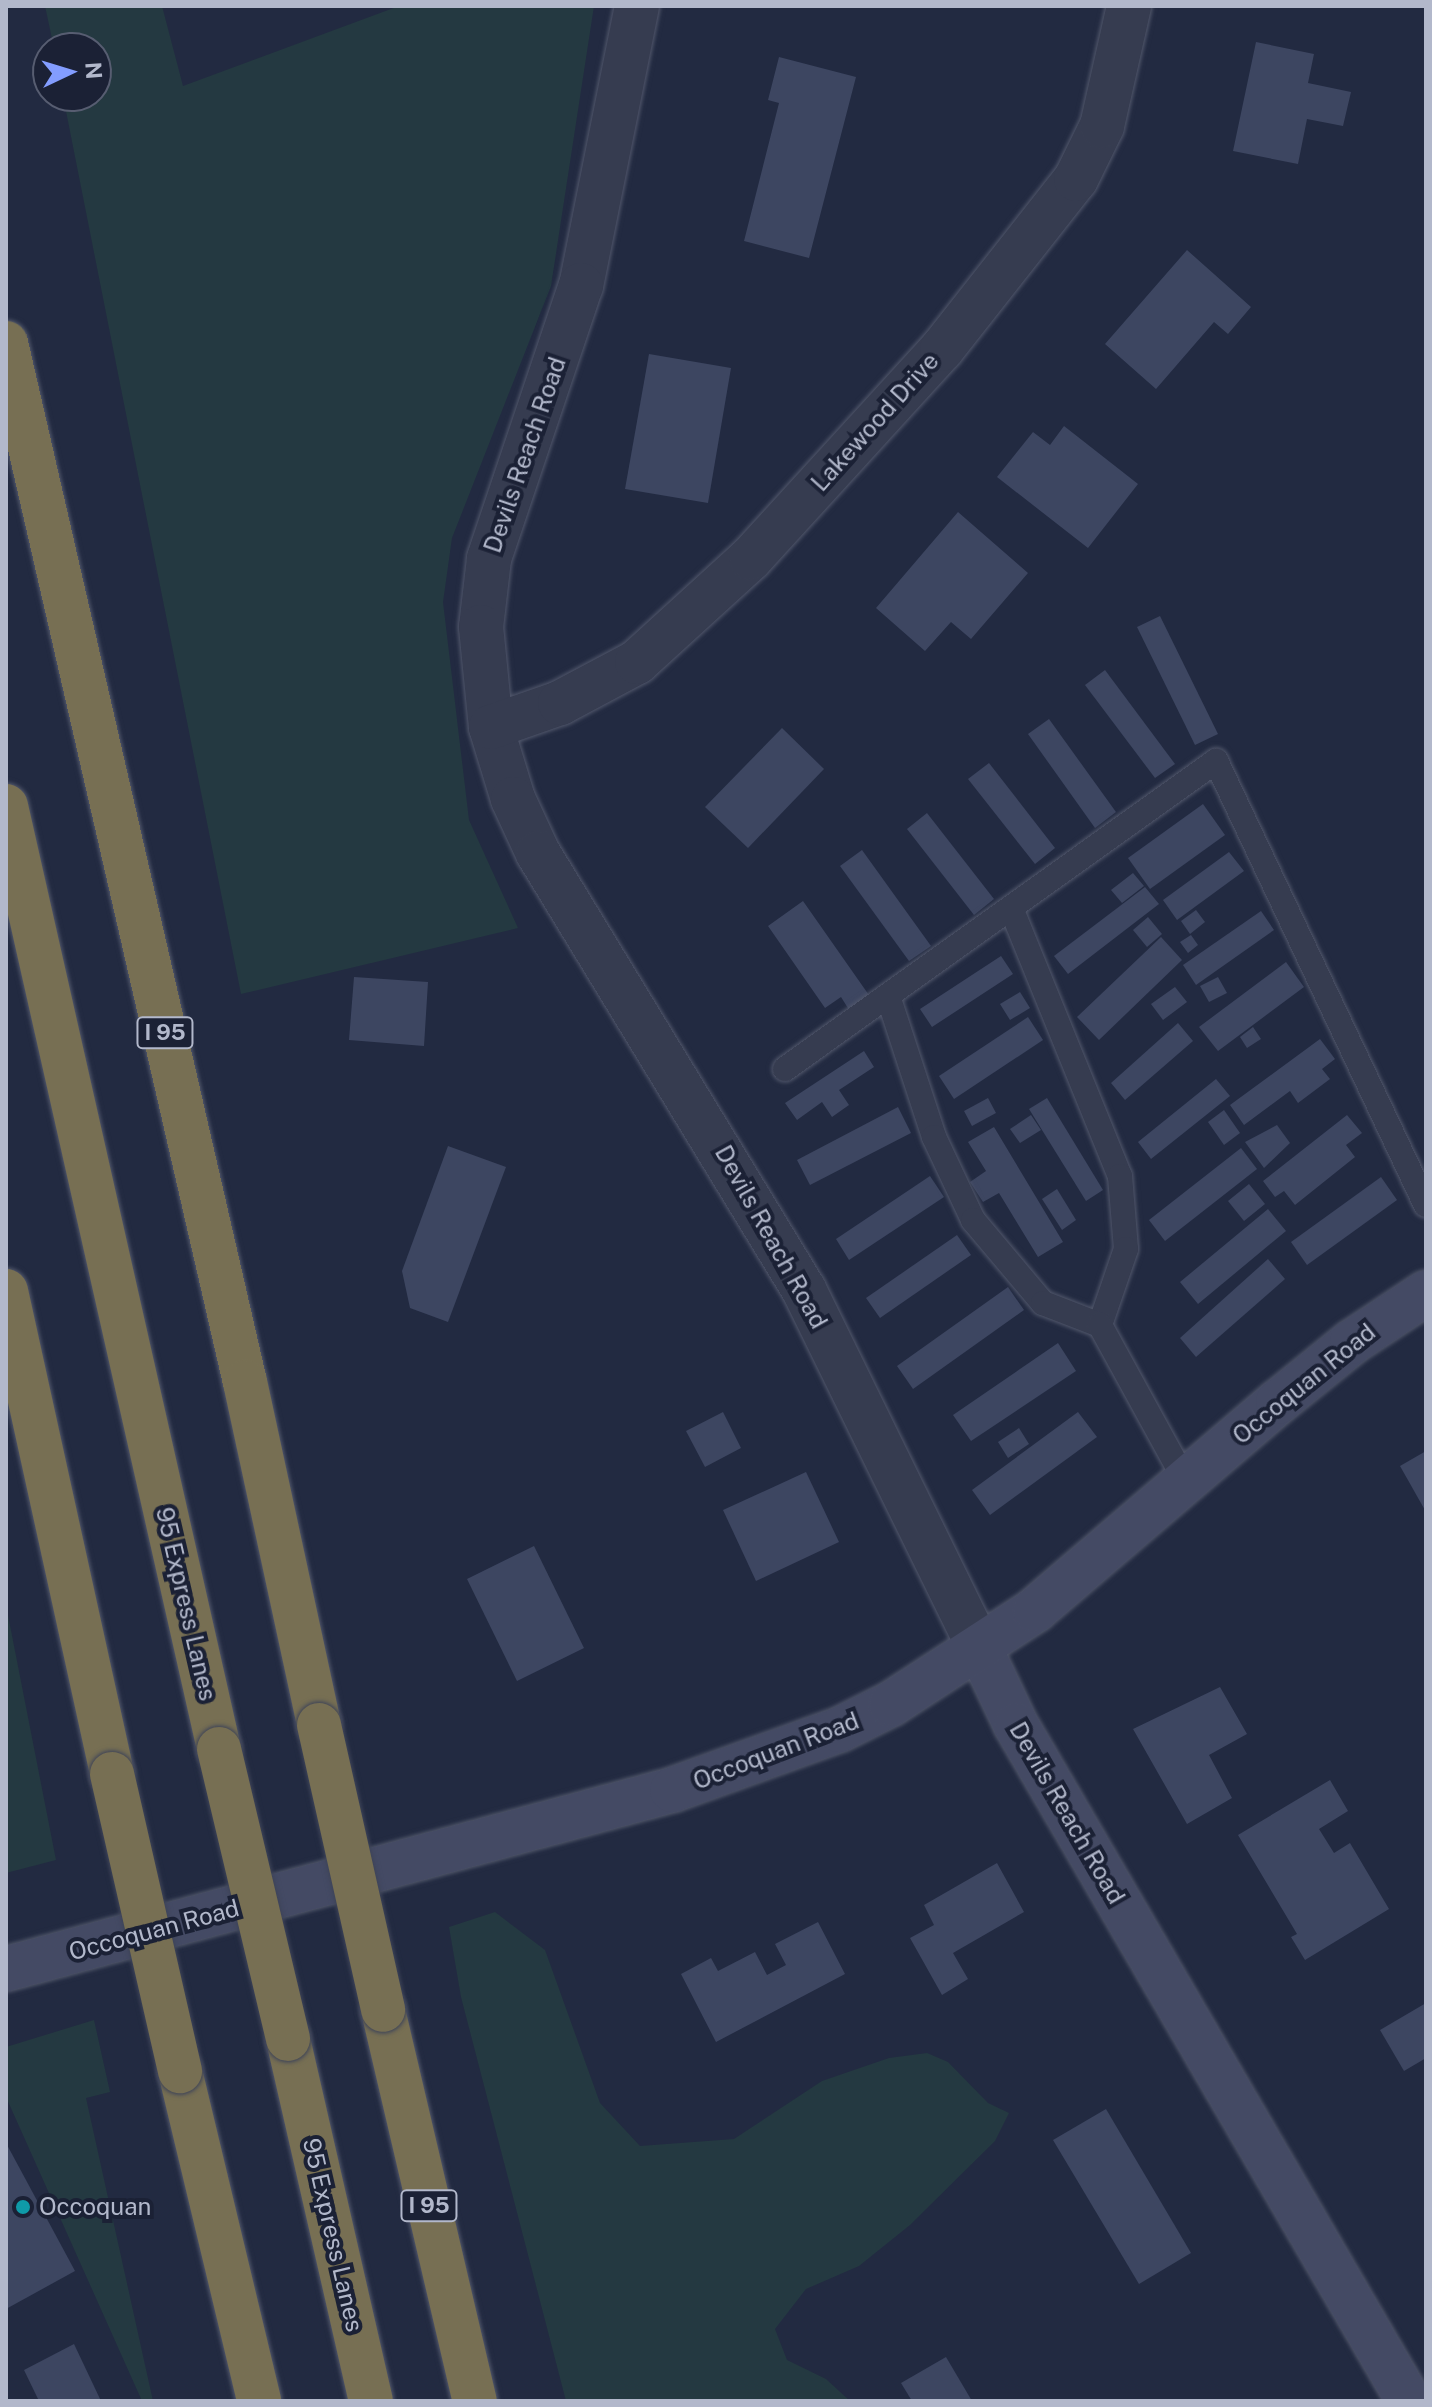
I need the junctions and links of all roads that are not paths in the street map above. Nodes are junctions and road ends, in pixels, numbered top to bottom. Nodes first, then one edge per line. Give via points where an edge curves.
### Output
1 (637, 6) edge
2 (1129, 6) edge
3 (6, 343) edge
4 (491, 727) junction
5 (6, 806) edge
6 (1011, 908) junction
7 (888, 996) junction
8 (785, 1069) dead end
9 (1426, 1205) edge
10 (6, 1291) edge
11 (1426, 1293) edge
12 (1100, 1325) junction
13 (1186, 1482) junction
14 (980, 1649) junction
15 (6, 1969) edge
16 (259, 2401) edge
17 (371, 2401) edge
18 (475, 2401) edge
19 (1409, 2401) edge

1 - 4 street, Devils Reach Road via 581,285 489,559 481,627
2 - 4 street, Lakewood Drive via 1102,126 1076,179 942,349 751,558 657,645 587,691
3 - 18 highway, I 95, bridge
4 - 14 street, Devils Reach Road via 513,799 538,853 804,1290
5 - 17 highway, 95 Express Lanes, bridge
6 - 7 lane
6 - 9 lane via 1216,761
6 - 12 lane via 1120,1176 1126,1249
7 - 8 lane
7 - 12 lane via 934,1137 973,1220 1043,1303
10 - 16 highway, bridge
11 - 13 main road, Occoquan Road via 1352,1342
12 - 13 lane
13 - 14 main road, Occoquan Road via 1035,1610
14 - 15 main road, Occoquan Road via 839,1730 672,1790
14 - 19 main road, Devils Reach Road via 1016,1725

